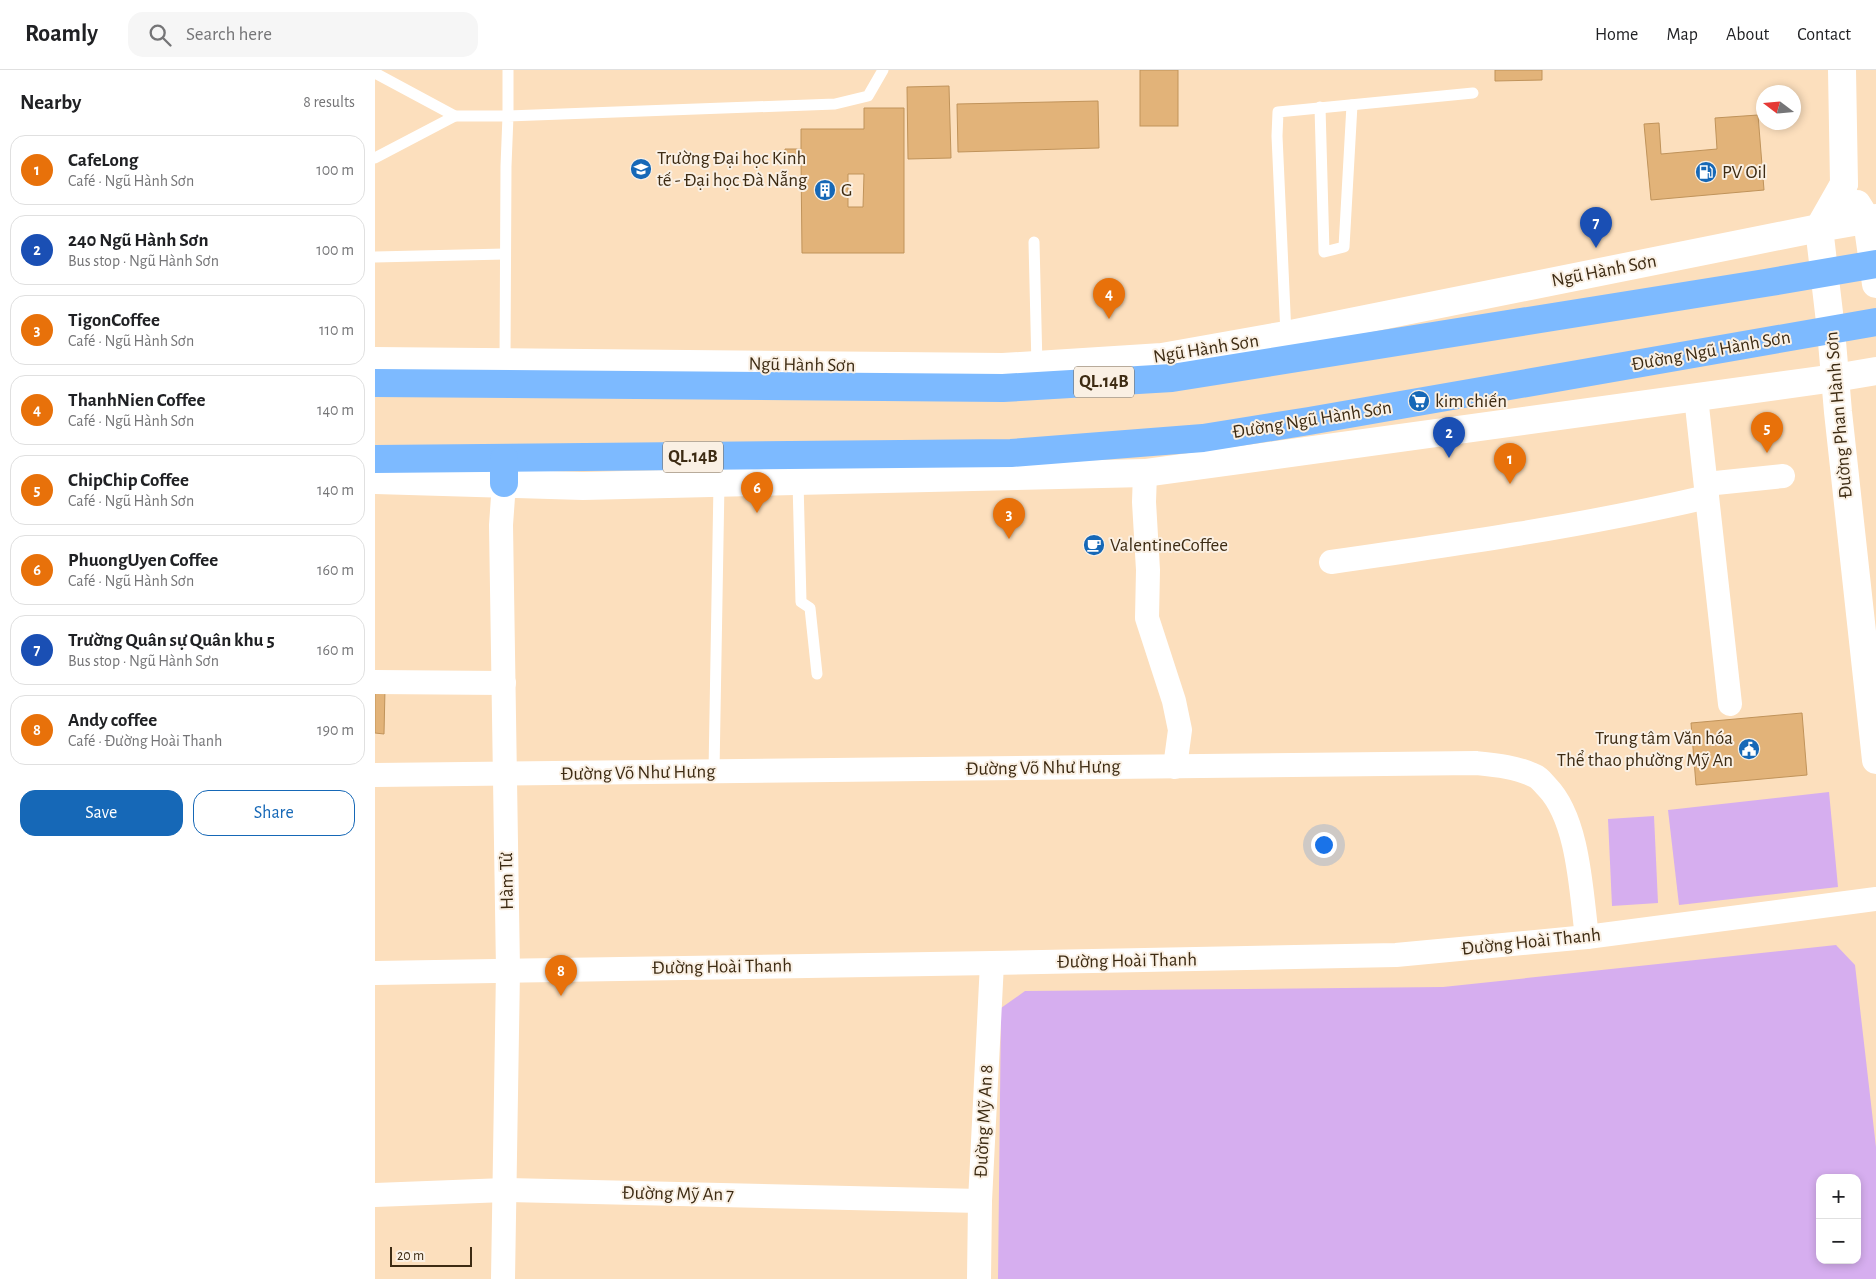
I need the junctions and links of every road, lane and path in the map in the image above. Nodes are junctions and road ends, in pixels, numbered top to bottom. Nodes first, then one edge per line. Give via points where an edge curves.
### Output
1 (508, 70) edge
2 (883, 70) edge
3 (1842, 70) edge
4 (375, 73) edge
5 (1473, 93) dead end
6 (1352, 105) junction
7 (1321, 107) junction
8 (455, 116) junction
9 (508, 116) junction
10 (375, 158) edge
11 (1844, 184) junction
12 (1871, 219) edge
13 (1819, 228) junction
14 (1034, 242) dead end
15 (505, 254) junction
16 (375, 257) edge
17 (1875, 271) edge
18 (1825, 272) junction
19 (1876, 322) edge
20 (1831, 330) junction
21 (1286, 348) junction
22 (375, 361) edge
23 (1037, 366) junction
24 (1876, 371) edge
25 (505, 372) junction
26 (1835, 378) junction
27 (375, 383) edge
28 (1696, 397) junction
29 (375, 459) edge
30 (504, 471) junction
31 (1145, 473) junction
32 (1783, 476) dead end
33 (375, 480) edge
34 (797, 481) junction
35 (719, 483) junction
36 (1706, 491) junction
37 (1331, 562) dead end
38 (817, 674) dead end
39 (375, 682) edge
40 (504, 683) junction
41 (1730, 704) dead end
42 (1876, 760) edge
43 (1175, 767) junction
44 (714, 772) junction
45 (505, 774) junction
46 (375, 775) edge
47 (1876, 899) edge
48 (1587, 937) junction
49 (992, 964) junction
50 (509, 970) junction
51 (375, 973) edge
52 (505, 1190) junction
53 (375, 1195) edge
54 (980, 1201) junction
55 (503, 1279) edge
56 (979, 1279) edge

1 - 9 lane
2 - 9 lane via 868,96 835,104
3 - 11 main road
4 - 8 lane
5 - 6 lane
6 - 7 lane
6 - 7 lane via 1343,247 1324,252
7 - 21 lane via 1278,112
8 - 9 lane
8 - 10 lane
9 - 15 lane
11 - 12 main road
11 - 13 main road
12 - 13 main road, Ngũ Hành Sơn
12 - 17 main road
13 - 18 main road, Đường Phan Hành Sơn
13 - 21 main road, Ngũ Hành Sơn
14 - 23 lane
15 - 16 lane
15 - 25 lane
17 - 18 highway, QL.14B
18 - 20 main road, Đường Phan Hành Sơn
18 - 21 highway, Ngũ Hành Sơn / QL.14B via 1765,284
19 - 20 highway, Đường Ngũ Hành Sơn / QL.14B
20 - 26 main road, Đường Phan Hành Sơn
20 - 30 highway, Đường Ngũ Hành Sơn / QL.14B via 1203,438 1011,453
21 - 23 main road, Ngũ Hành Sơn
21 - 25 highway, Ngũ Hành Sơn / QL.14B via 1172,378 1003,388
22 - 25 main road, Ngũ Hành Sơn
23 - 25 main road, Ngũ Hành Sơn
24 - 26 main road
25 - 27 highway, Ngũ Hành Sơn / QL.14B
26 - 28 main road
26 - 42 main road, Đường Phan Hành Sơn
28 - 31 main road
28 - 36 street
29 - 30 highway, QL.14B
30 - 33 main road
30 - 35 main road via 583,486
30 - 40 street, Hàm Tử via 501,525
31 - 34 main road
31 - 43 street via 1147,618 1180,730
32 - 36 street
34 - 35 main road
34 - 38 lane via 801,602 810,608
35 - 44 lane
36 - 37 street via 1639,513
36 - 41 street
39 - 40 street
40 - 45 street, Hàm Tử
43 - 44 street, Đường Võ Như Hưng
43 - 48 street, Đường Võ Như Hưng via 1475,763 1504,766 1537,777 1555,795 1568,822
44 - 45 street, Đường Võ Như Hưng
45 - 46 street, Đường Võ Như Hưng
45 - 50 street, Hàm Tử
47 - 48 street, Đường Hoài Thanh
48 - 49 street, Đường Hoài Thanh via 1396,955
49 - 50 street, Đường Hoài Thanh
49 - 54 street, Đường Mỹ An 8
50 - 51 street, Đường Hoài Thanh
50 - 52 street, Hàm Tử
52 - 53 street, Đường Mỹ An 7
52 - 54 street, Đường Mỹ An 7
52 - 55 street, Hàm Tử
54 - 56 street, Đường Mỹ An 8

